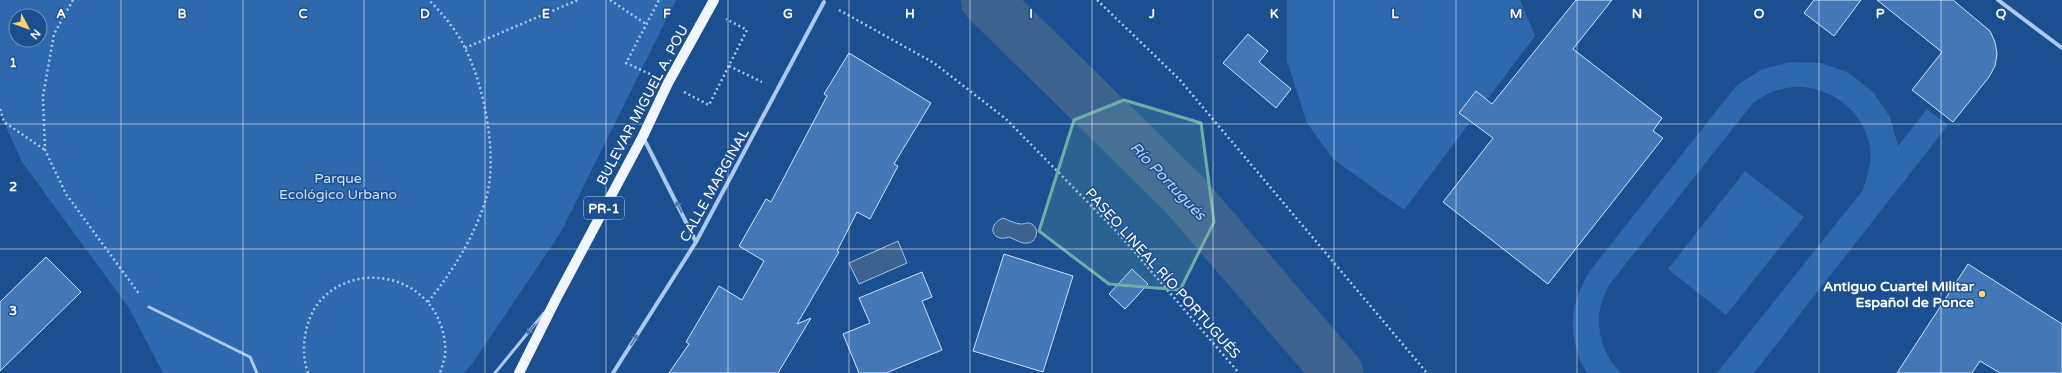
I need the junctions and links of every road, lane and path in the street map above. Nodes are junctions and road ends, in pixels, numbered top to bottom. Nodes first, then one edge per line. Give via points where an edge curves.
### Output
1 (73, 0) edge
2 (428, 0) edge
3 (578, 0) edge
4 (610, 0) edge
5 (659, 0) edge
6 (714, 0) edge
7 (1097, 0) edge
8 (1998, 0) edge
9 (824, 2) joint
10 (709, 10) junction
11 (646, 24) junction
12 (465, 48) junction
13 (2062, 48) edge
14 (729, 66) junction
15 (668, 83) junction
16 (778, 91) junction
17 (0, 109) edge
18 (643, 136) junction
19 (45, 150) junction
20 (696, 242) junction
21 (556, 299) junction
22 (428, 302) junction
23 (149, 306) joint
24 (257, 373) edge
25 (308, 373) edge
26 (440, 373) edge
27 (495, 373) edge
28 (519, 373) edge
29 (613, 373) edge
30 (1239, 373) edge
31 (1427, 373) edge

1 - 19 path via 54,34 43,96
2 - 12 path via 438,9
3 - 12 path
4 - 11 path
5 - 11 path
6 - 10 main road, BULEVAR MIGUEL A. POU / PR-1
7 - 31 path via 1179,79
8 - 13 street
9 - 16 street, CALLE MARGINAL
9 - 30 path, PASEO LINEAL RÍO PORTUGUÉS via 934,63 1006,120 1119,234
10 - 14 path via 747,30
10 - 15 main road, BULEVAR MIGUEL A. POU / PR-1
11 - 15 path via 626,63
12 - 22 path via 484,99 492,155 486,201 470,240 448,277
14 - 15 path via 709,104
14 - 16 path
15 - 18 main road, BULEVAR MIGUEL A. POU / PR-1
16 - 20 street, CALLE MARGINAL
17 - 19 path via 4,122
20 -> 18 street
18 - 21 main road, BULEVAR MIGUEL A. POU / PR-1
19 - 23 path via 66,194
29 -> 20 street, CALLE MARGINAL
21 -> 27 lane
21 - 28 main road, BULEVAR MIGUEL A. POU / PR-1
22 - 25 path via 421,294 402,282 380,277 358,278 337,287 320,302 308,323 303,347
22 - 26 path via 444,332 445,354
23 - 24 lane via 250,357

